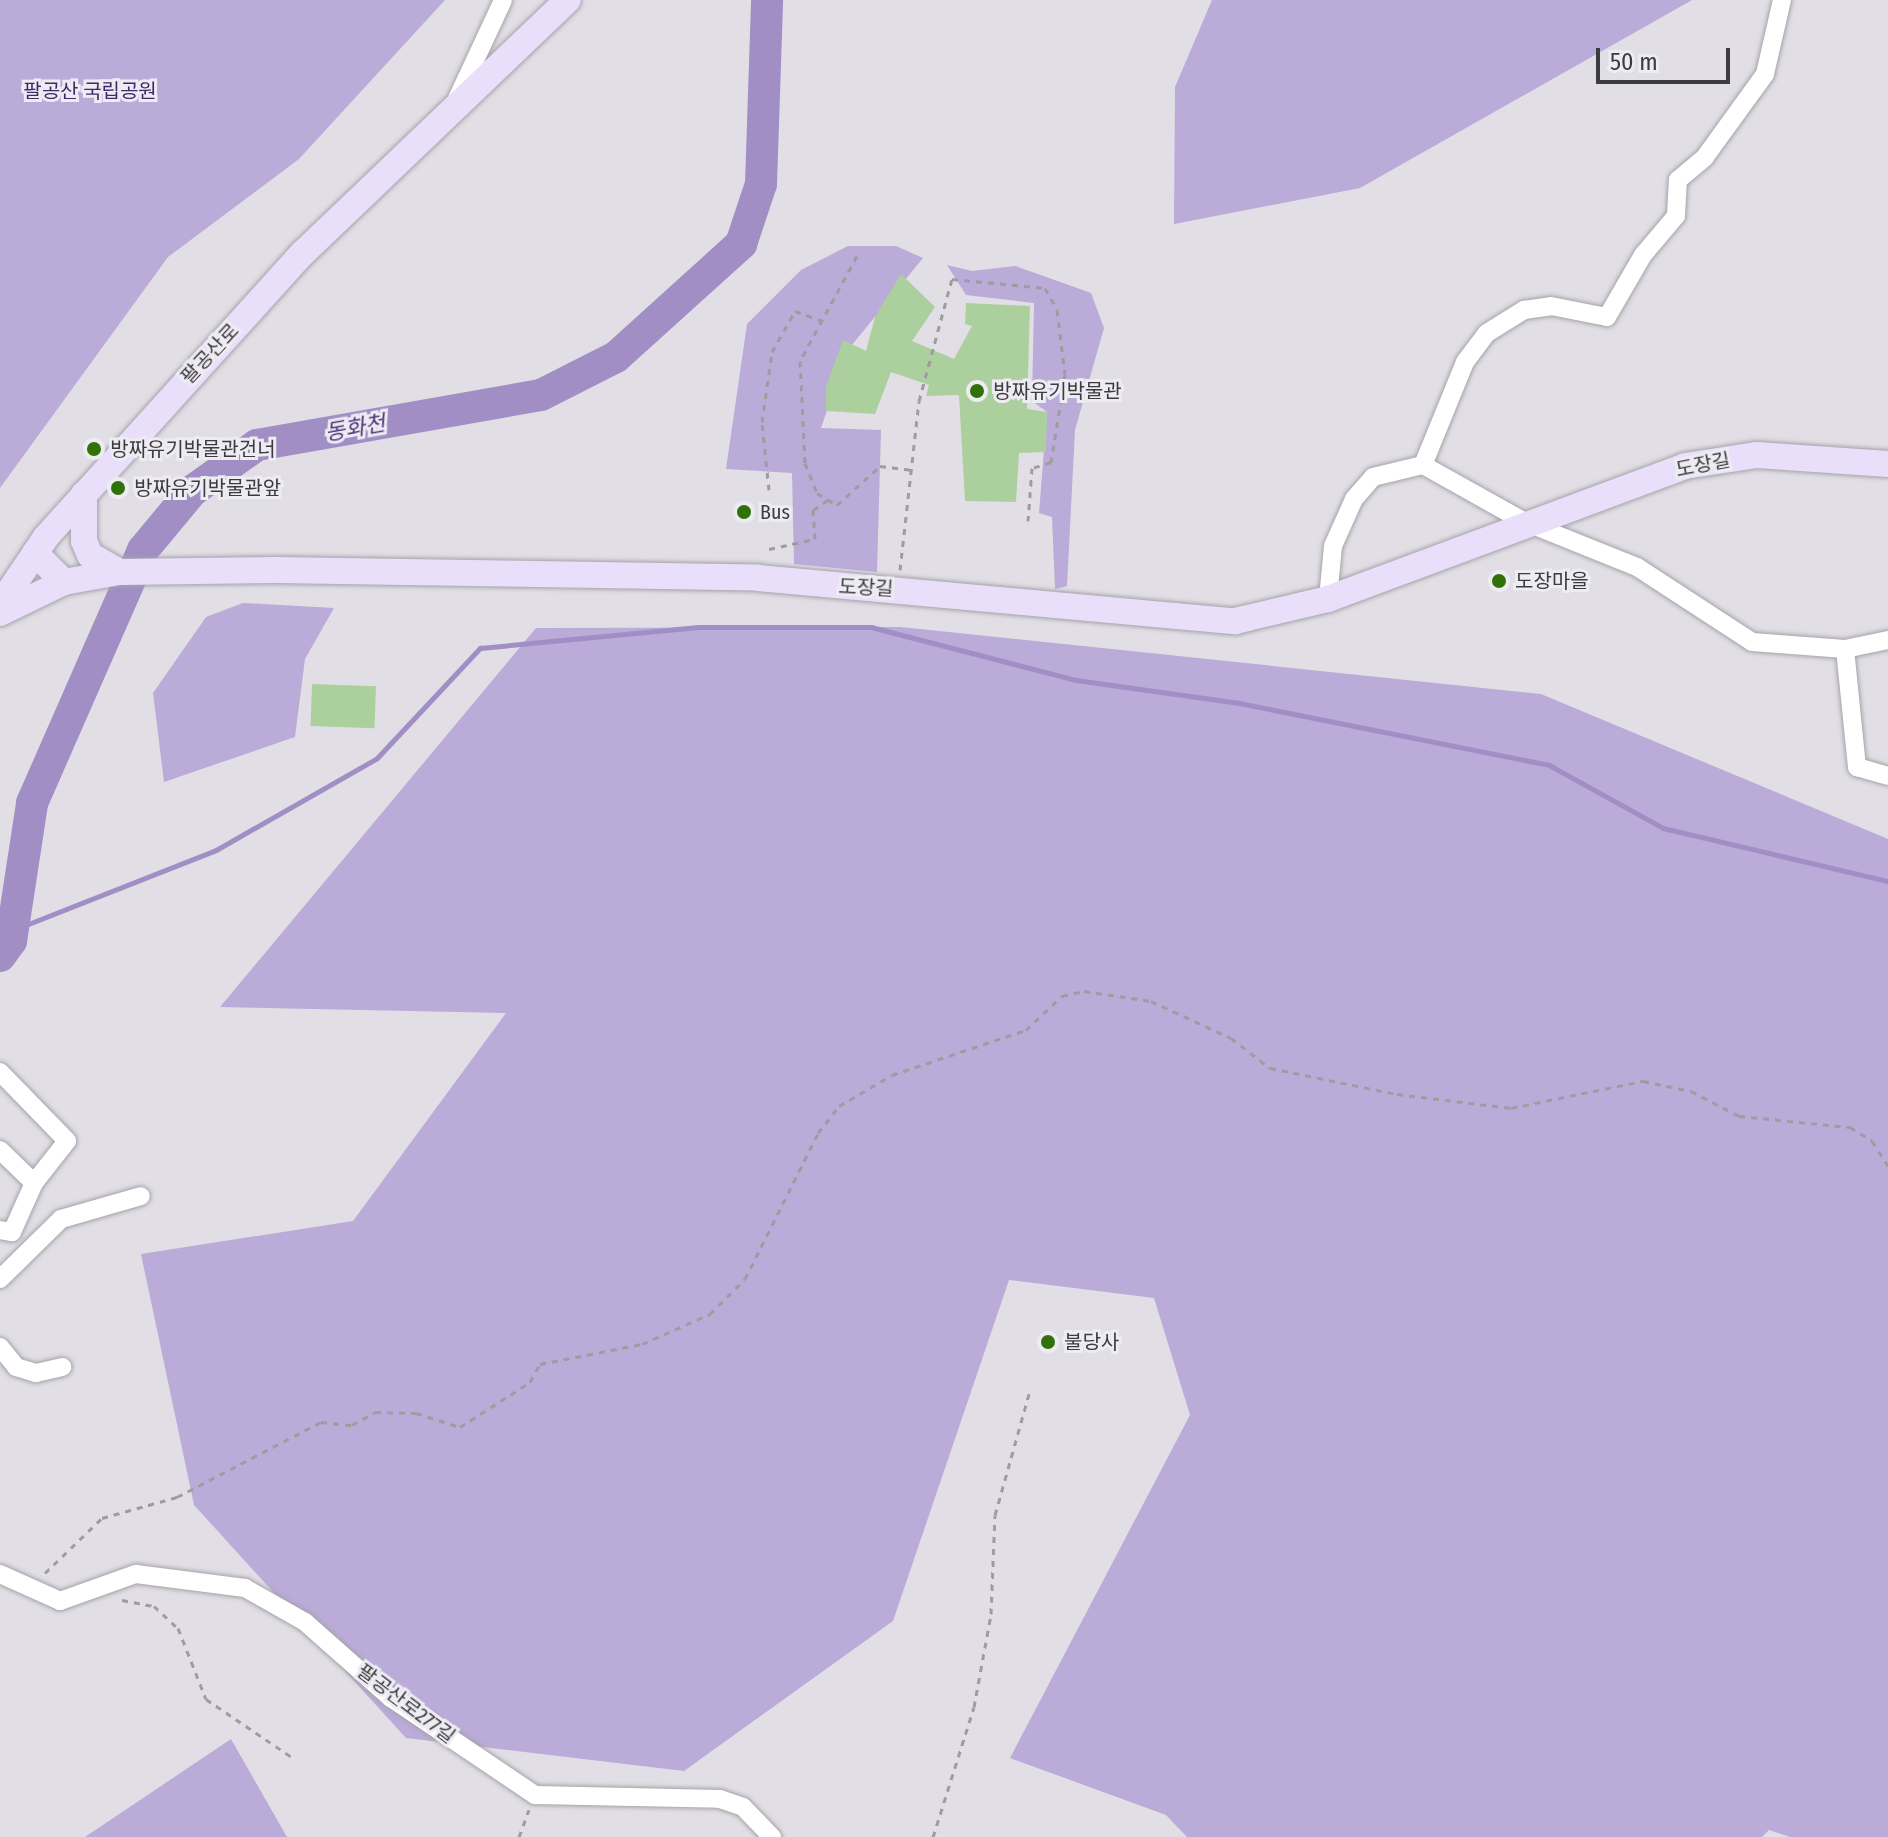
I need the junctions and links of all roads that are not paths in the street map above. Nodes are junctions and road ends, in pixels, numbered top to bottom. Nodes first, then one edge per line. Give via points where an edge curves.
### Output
1 (503, 0) edge
2 (568, 0) edge
3 (1782, 0) edge
4 (444, 125) junction
5 (1888, 464) edge
6 (1423, 465) junction
7 (84, 494) junction
8 (1525, 522) junction
9 (35, 553) junction
10 (78, 571) junction
11 (1328, 599) junction
12 (0, 605) edge
13 (0, 613) edge
14 (1888, 640) edge
15 (1845, 649) junction
16 (1888, 776) edge
17 (2, 1071) edge
18 (0, 1150) edge
19 (34, 1183) junction
20 (141, 1196) dead end
21 (0, 1230) edge
22 (0, 1279) edge
23 (0, 1347) edge
24 (62, 1367) dead end
25 (0, 1574) edge
26 (772, 1837) edge

1 - 4 street, 팔공산로
2 - 4 street, 팔공산로
3 - 6 street via 1765,74 1705,157 1678,180 1676,216 1643,255 1607,317 1551,306 1524,310 1487,333 1465,362
4 - 7 street, 팔공산로 via 303,253
5 - 8 street, 도장길 via 1757,455 1685,466
6 - 8 street
6 - 11 street via 1373,477 1354,499 1333,546
7 - 9 street, 팔공산로
7 - 10 street
8 - 11 street, 도장길
8 - 15 street via 1637,567 1752,642
9 - 10 street
9 - 12 street, 팔공산로
10 - 11 street, 도장길 via 758,578 1235,621
10 - 13 street, 도장길
14 - 15 street
15 - 16 street via 1857,767
17 - 19 street via 67,1141
18 - 19 street
19 - 21 street via 12,1232
20 - 22 street via 61,1219
23 - 24 street via 16,1367
25 - 26 street, 팔공산로277길 via 27,1591 60,1601 136,1574 245,1588 305,1622 391,1698 535,1795 720,1799 743,1807

